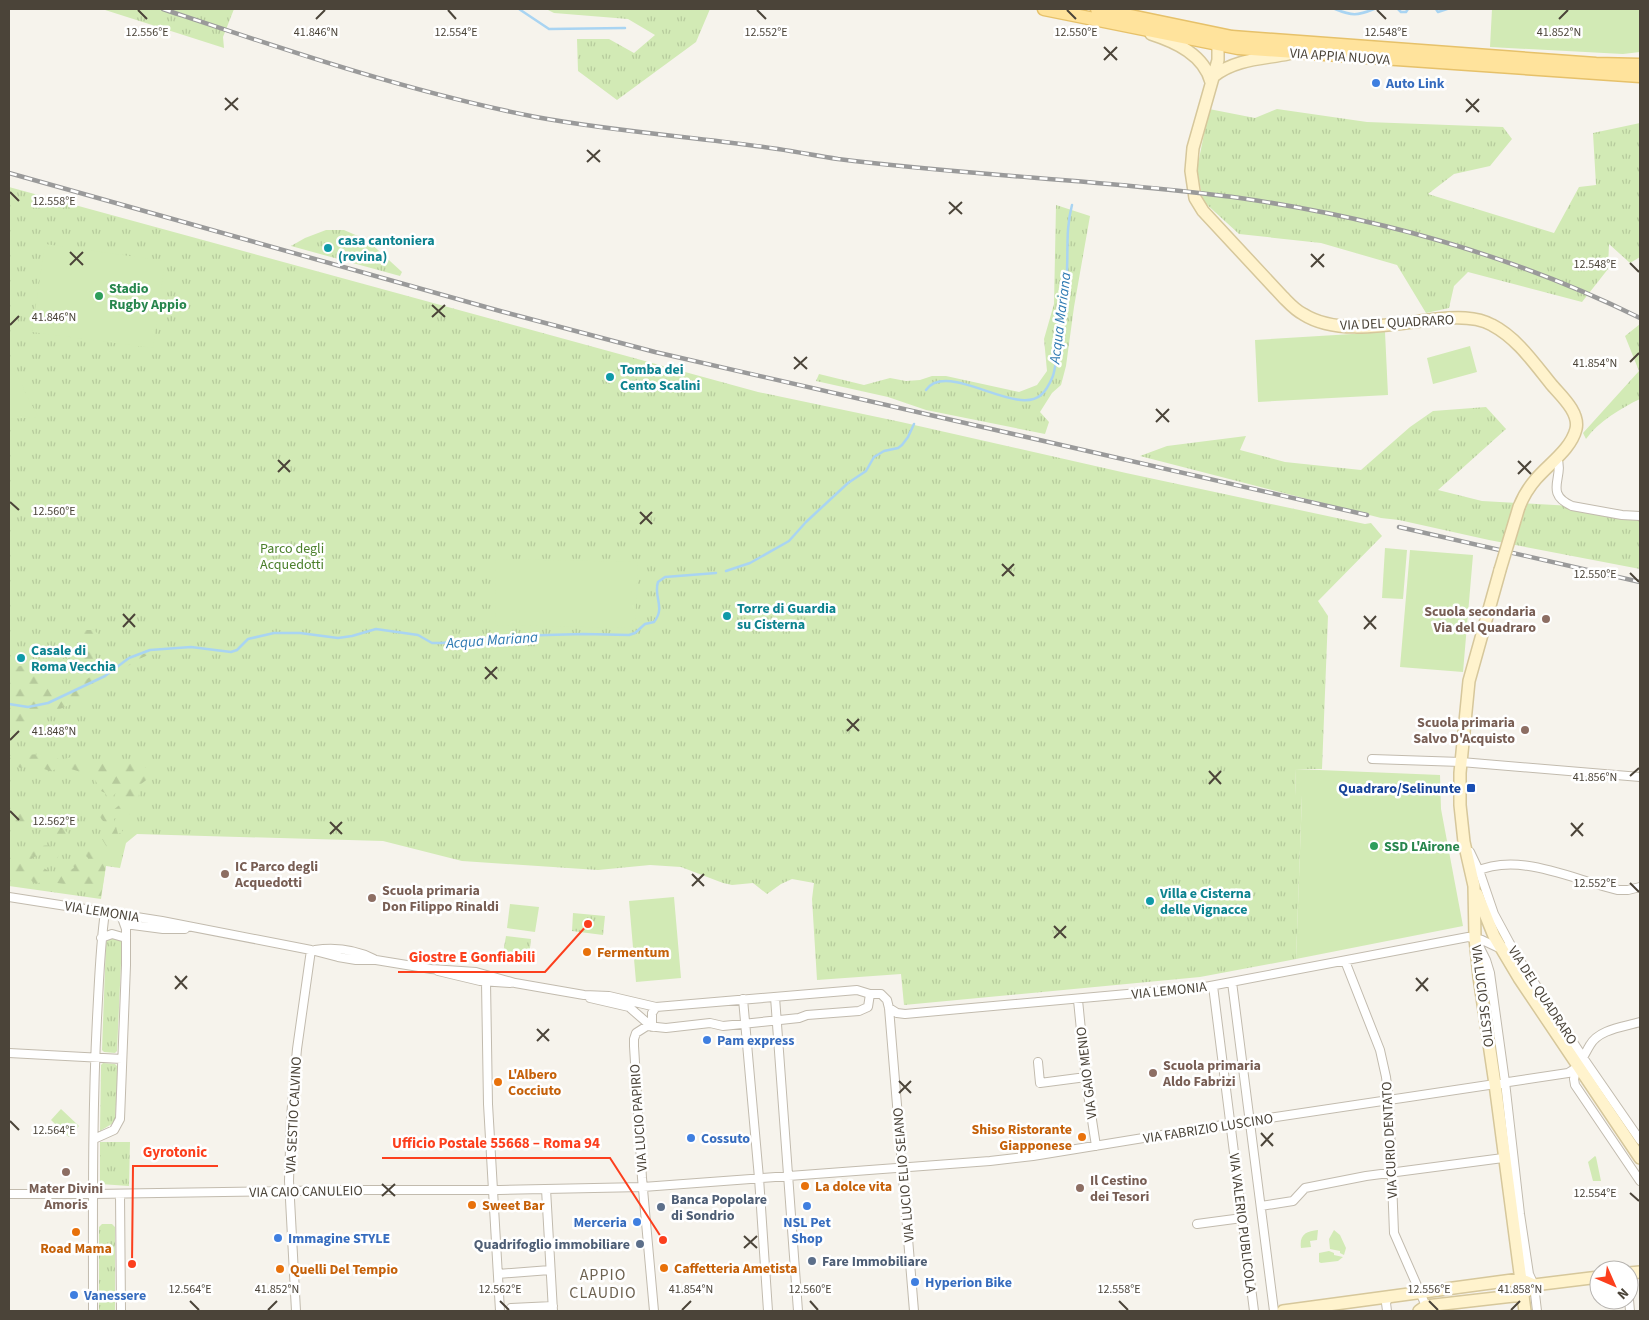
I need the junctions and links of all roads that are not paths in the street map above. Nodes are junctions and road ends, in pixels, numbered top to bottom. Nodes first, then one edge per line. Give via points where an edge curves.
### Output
1 (1044, 9) edge
2 (1097, 9) edge
3 (1127, 27) junction
4 (1211, 33) junction
5 (1218, 45) junction
6 (1294, 53) junction
7 (1640, 65) edge
8 (1640, 76) edge
9 (1213, 79) junction
10 (1557, 458) junction
11 (1640, 516) edge
12 (1372, 759) dead end
13 (1461, 762) junction
14 (1640, 777) edge
15 (1475, 872) junction
16 (1474, 886) junction
17 (1640, 887) edge
18 (9, 897) edge
19 (105, 912) junction
20 (121, 915) junction
21 (125, 924) junction
22 (194, 928) junction
23 (101, 938) junction
24 (126, 938) junction
25 (1476, 938) junction
26 (1506, 947) junction
27 (311, 950) junction
28 (1345, 961) junction
29 (475, 976) junction
30 (486, 982) junction
31 (1232, 982) junction
32 (515, 983) junction
33 (1213, 986) junction
34 (870, 994) junction
35 (584, 995) junction
36 (774, 997) junction
37 (743, 999) junction
38 (1078, 1000) junction
39 (656, 1007) junction
40 (889, 1008) junction
41 (776, 1021) junction
42 (1640, 1022) edge
43 (745, 1024) junction
44 (652, 1027) junction
45 (9, 1053) edge
46 (95, 1058) junction
47 (122, 1059) junction
48 (1502, 1061) junction
49 (1038, 1062) dead end
50 (1580, 1062) junction
51 (1493, 1071) junction
52 (1086, 1077) junction
53 (1500, 1083) junction
54 (1389, 1101) junction
55 (1250, 1121) junction
56 (1231, 1124) junction
57 (1619, 1128) junction
58 (1635, 1132) junction
59 (94, 1138) junction
60 (1640, 1140) edge
61 (1096, 1146) junction
62 (1503, 1158) junction
63 (1640, 1158) edge
64 (903, 1166) junction
65 (1391, 1172) junction
66 (787, 1176) junction
67 (759, 1178) junction
68 (1640, 1181) edge
69 (643, 1187) junction
70 (492, 1190) junction
71 (546, 1190) junction
72 (290, 1191) junction
73 (9, 1194) edge
74 (93, 1194) junction
75 (120, 1194) junction
76 (1261, 1206) junction
77 (1242, 1218) junction
78 (1197, 1224) dead end
79 (1527, 1258) junction
80 (1518, 1267) junction
81 (550, 1270) junction
82 (498, 1274) junction
83 (1589, 1278) edge
84 (1520, 1279) junction
85 (1534, 1285) junction
86 (1419, 1292) junction
87 (1389, 1296) junction
88 (1522, 1296) junction
89 (511, 1308) dead end
90 (553, 1308) edge
91 (1422, 1309) edge
92 (93, 1311) edge
93 (121, 1311) edge
94 (296, 1311) edge
95 (500, 1311) edge
96 (654, 1311) edge
97 (768, 1311) edge
98 (798, 1311) edge
99 (914, 1311) edge
100 (1254, 1311) edge
101 (1274, 1311) edge
102 (1283, 1311) edge
103 (1387, 1311) edge
104 (1524, 1311) edge
105 (1537, 1311) edge

1 - 3 main road, VIA APPIA NUOVA
2 - 4 main road, VIA APPIA NUOVA
3 - 5 main road, VIA APPIA NUOVA
3 - 9 main road via 1186,50 1203,63
4 - 5 main road
4 - 7 main road, VIA APPIA NUOVA via 1269,40
5 - 6 main road, VIA APPIA NUOVA
5 - 9 main road, VIA DEL QUADRARO
6 - 8 main road, VIA APPIA NUOVA
6 - 9 main road via 1234,64 1224,68
9 - 10 main road, VIA DEL QUADRARO via 1192,155 1193,188 1203,211 1292,305 1313,320 1352,327 1461,318 1482,321 1500,330 1527,355 1574,414 1574,434
10 - 11 street via 1560,468 1557,490 1565,502 1572,506
10 - 13 main road, VIA DEL QUADRARO, bridge via 1533,483 1519,508 1469,681
12 - 13 street
13 - 14 street
13 - 15 main road, VIA DEL QUADRARO via 1460,805 1464,842
15 - 16 main road, VIA DEL QUADRARO
15 - 17 street via 1519,864 1618,890
15 - 26 street, VIA DEL QUADRARO
16 - 25 main road, VIA DEL QUADRARO
16 - 26 main road, VIA DEL QUADRARO via 1486,919
18 - 19 street, VIA LEMONIA
19 - 20 street, VIA LEMONIA
19 - 23 street
20 - 21 street
20 - 22 street, VIA LEMONIA
21 - 22 street, VIA LEMONIA via 163,929
21 - 24 street
22 - 27 street, VIA LEMONIA
23 - 24 street via 112,934
23 - 46 street
24 - 47 street
25 - 26 street, VIA DEL QUADRARO
25 - 28 street, VIA LEMONIA
25 - 48 street, VIA LUCIO SESTIO via 1489,968
25 - 51 main road, VIA LUCIO SESTIO
26 - 50 main road, VIA DEL QUADRARO
27 - 29 street, VIA LEMONIA via 343,949 376,960 449,975
27 - 72 street, VIA SESTIO CALVINO via 297,1049
28 - 31 street, VIA LEMONIA
28 - 54 street, VIA CURIO DENTATO via 1380,1050
29 - 30 street, VIA LEMONIA
29 - 32 street, VIA LEMONIA
30 - 32 street, VIA LEMONIA
30 - 70 street
31 - 33 street, VIA LEMONIA
31 - 55 street, VIA VALERIO PUBLICOLA
32 - 35 street, VIA LEMONIA
33 - 38 street, VIA LEMONIA
33 - 56 street, VIA VALERIO PUBLICOLA
34 - 36 street, VIA LEMONIA via 859,990
34 - 40 street, VIA LEMONIA via 884,996
34 - 41 street via 870,1004 862,1011
35 - 39 street, VIA LEMONIA via 609,996
35 - 44 street, VIA LEMONIA via 629,1007
36 - 37 street, VIA LEMONIA
36 - 41 street
37 - 39 street, VIA LEMONIA
37 - 43 street
38 - 40 street, VIA LEMONIA via 903,1014
38 - 52 street, VIA GAIO MENIO
39 - 44 street
40 - 64 street, VIA LUCIO ELIO SEIANO
41 - 43 street
41 - 66 street
42 - 50 street via 1599,1036
43 - 44 street
43 - 67 street
44 - 69 street, VIA LUCIO PAPIRIO via 641,1028 634,1038
45 - 46 street
46 - 47 street
46 - 59 street
47 - 59 street via 119,1124 112,1131
48 - 51 street
48 - 53 street, VIA LUCIO SESTIO
49 - 52 street via 1040,1083
50 - 53 street, VIA FABRIZIO LUSCINO via 1568,1073
50 - 57 main road, VIA DEL QUADRARO
50 - 58 street, VIA DEL QUADRARO
50 - 68 street via 1575,1085
51 - 53 main road, VIA LUCIO SESTIO
52 - 61 street, VIA GAIO MENIO
53 - 54 street, VIA FABRIZIO LUSCINO
53 - 62 main road, VIA LUCIO SESTIO
53 - 79 street, VIA LUCIO SESTIO
54 - 55 street, VIA FABRIZIO LUSCINO
54 - 65 street, VIA CURIO DENTATO
55 - 56 street, VIA FABRIZIO LUSCINO
55 - 76 street, VIA VALERIO PUBLICOLA
56 - 61 street, VIA FABRIZIO LUSCINO
56 - 77 street, VIA VALERIO PUBLICOLA
57 - 58 street
57 - 63 main road, VIA DEL QUADRARO
58 - 60 street, VIA DEL QUADRARO
59 - 74 street
61 - 64 street, VIA FABRIZIO LUSCINO via 1014,1158
62 - 65 street
62 - 80 main road, VIA LUCIO SESTIO
64 - 66 street, VIA FABRIZIO LUSCINO
64 - 99 street, VIA LUCIO ELIO SEIANO
65 - 76 street via 1305,1188 1293,1201
65 - 86 street, VIA CURIO DENTATO via 1394,1233
66 - 67 street, VIA CAIO CANULEIO
66 - 98 street
67 - 69 street, VIA CAIO CANULEIO
67 - 97 street
69 - 71 street, VIA CAIO CANULEIO
69 - 96 street, VIA LUCIO PAPIRIO
70 - 71 street, VIA CAIO CANULEIO
70 - 72 street, VIA CAIO CANULEIO
70 - 82 street
71 - 81 street
72 - 75 street, VIA CAIO CANULEIO
72 - 94 street, VIA SESTIO CALVINO
73 - 74 street, VIA CAIO CANULEIO
74 - 75 street, VIA CAIO CANULEIO
74 - 92 street
75 - 93 street
76 - 101 street, VIA VALERIO PUBLICOLA
77 - 78 street
77 - 100 street, VIA VALERIO PUBLICOLA
79 - 80 street
79 - 85 street, VIA LUCIO SESTIO
80 - 84 main road, VIA LUCIO SESTIO
81 - 82 street
81 - 90 street
82 - 95 street
83 - 85 main road
84 - 85 main road
84 - 86 main road
84 - 88 main road, VIA LUCIO SESTIO
85 - 88 main road
85 - 105 street, VIA LUCIO SESTIO
86 - 87 main road
86 - 91 street, VIA CURIO DENTATO
87 - 102 main road
87 - 103 street
88 - 91 main road
88 - 104 main road, VIA LUCIO SESTIO
89 - 90 street

